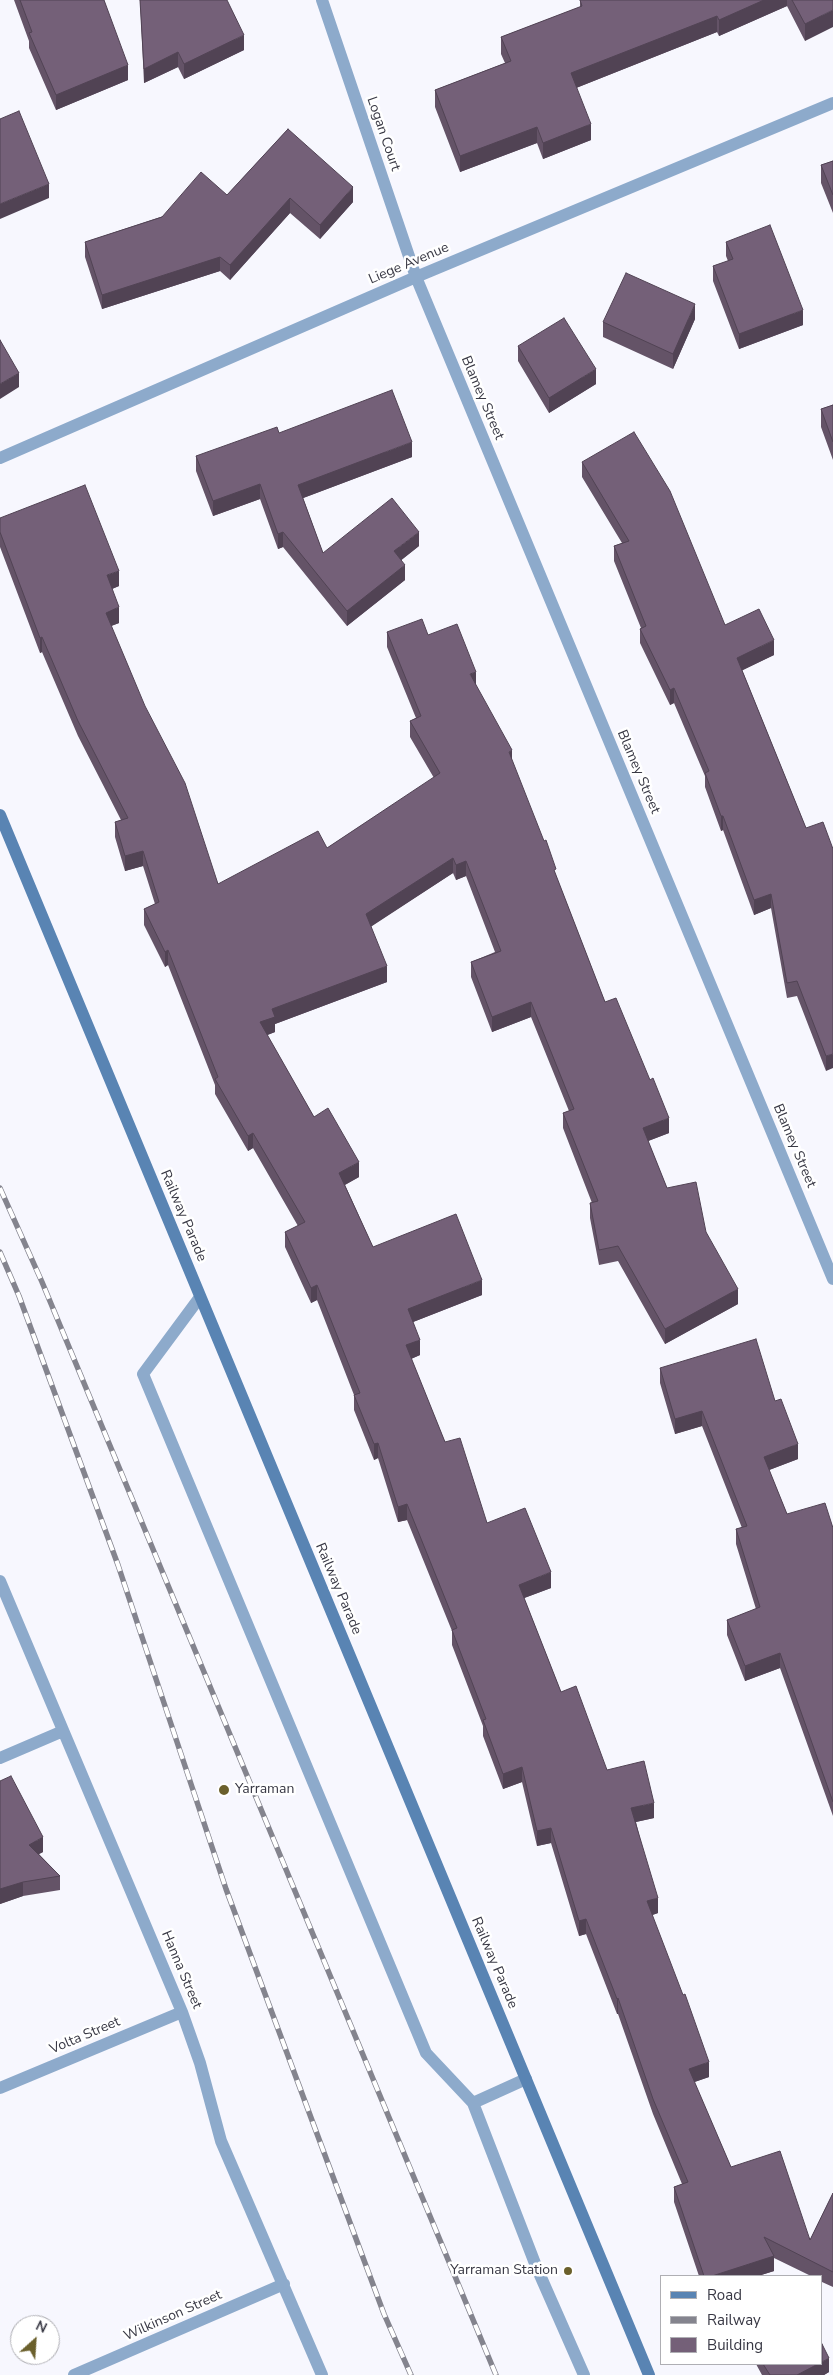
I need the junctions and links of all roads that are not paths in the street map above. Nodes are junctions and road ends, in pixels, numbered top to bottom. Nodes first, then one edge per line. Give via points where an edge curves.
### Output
1 (322, 0) edge
2 (833, 103) edge
3 (416, 277) junction
4 (0, 458) edge
5 (0, 815) edge
6 (833, 1279) edge
7 (200, 1297) junction
8 (0, 1581) edge
9 (63, 1732) junction
10 (0, 1758) edge
11 (182, 2012) junction
12 (526, 2079) junction
13 (0, 2088) edge
14 (473, 2103) junction
15 (284, 2284) junction
16 (74, 2375) edge
17 (322, 2375) edge
18 (584, 2375) edge
19 (649, 2375) edge

1 - 3 street, Logan Court
2 - 3 street, Liege Avenue
3 - 4 street, Liege Avenue
3 - 6 street, Blamey Street
5 - 7 main road, Railway Parade
7 - 12 main road, Railway Parade
7 - 14 street via 142,1374 426,2053
8 - 9 street, Hanna Street
9 - 10 street
9 - 11 street, Hanna Street
11 - 13 street, Volta Street
11 - 15 street, Hanna Street via 221,2141
12 - 14 street
12 - 19 main road, Railway Parade
14 - 18 street via 536,2266
15 - 16 street, Wilkinson Street
15 - 17 street, Hanna Street

